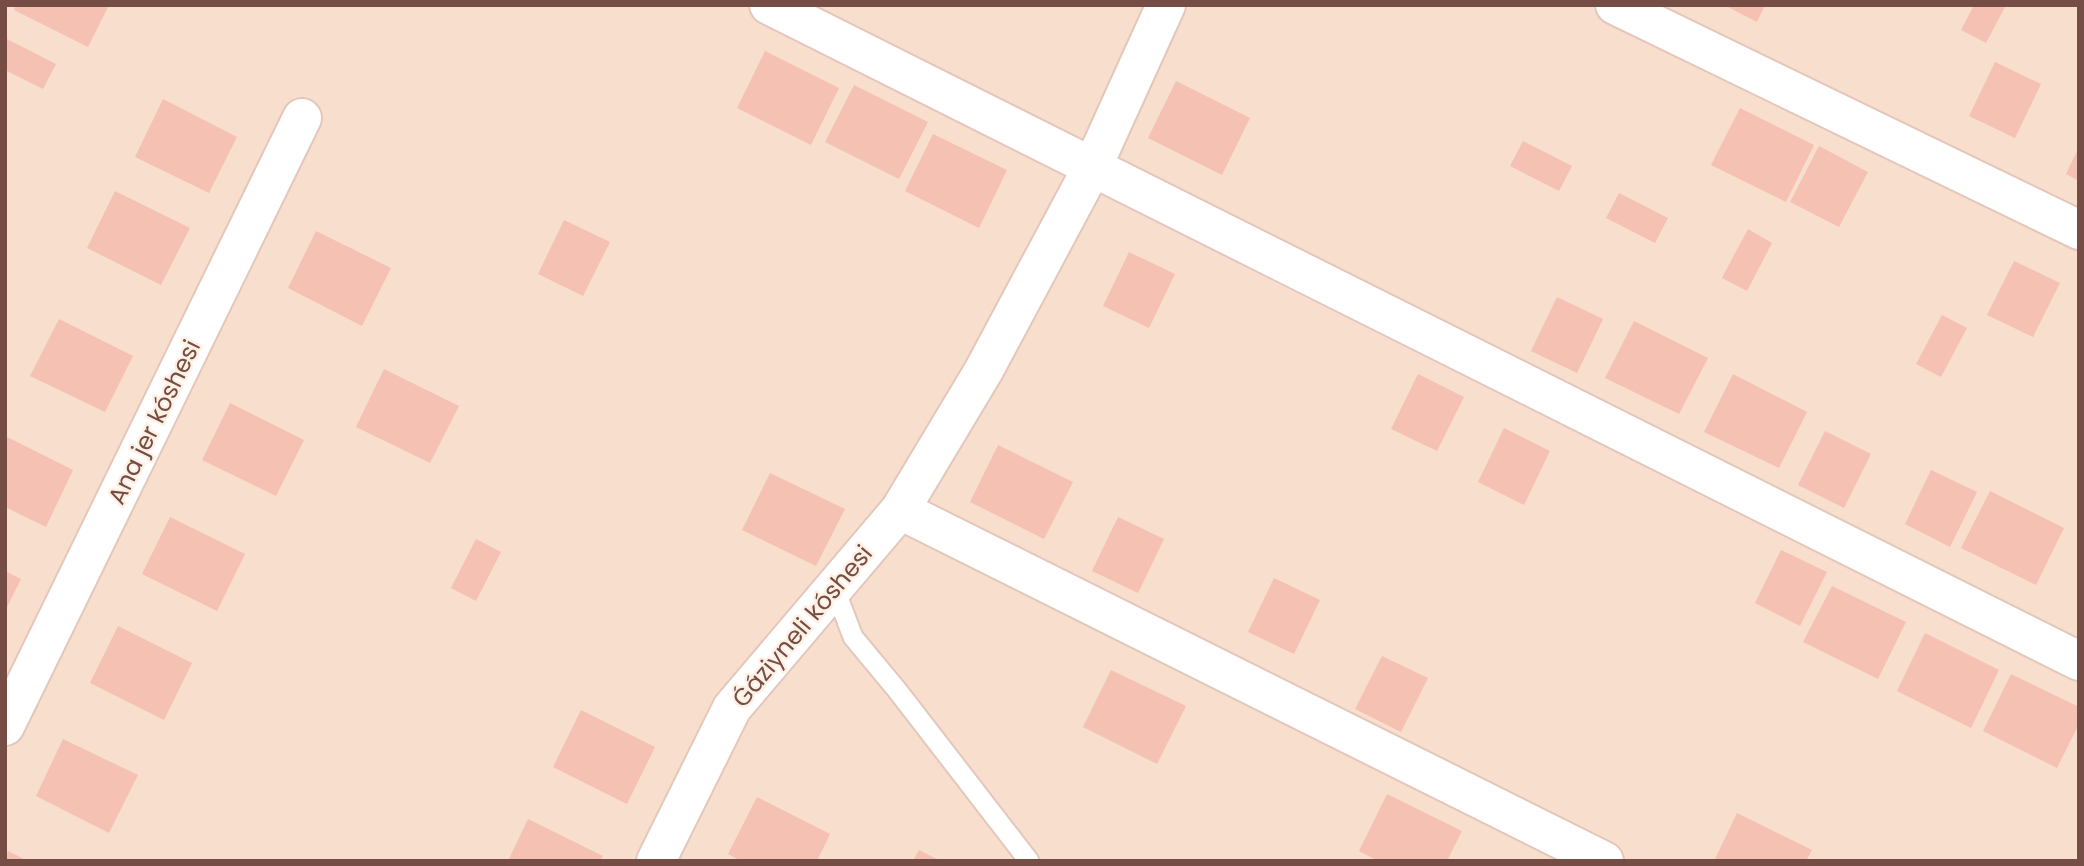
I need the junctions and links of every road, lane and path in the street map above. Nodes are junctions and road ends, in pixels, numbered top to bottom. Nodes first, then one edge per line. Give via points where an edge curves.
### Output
1 (769, 5) edge
2 (1166, 5) edge
3 (1615, 5) edge
4 (302, 118) dead end
5 (1092, 169) junction
6 (2079, 230) edge
7 (900, 510) junction
8 (834, 587) junction
9 (2079, 661) edge
10 (5, 726) edge
11 (656, 861) edge
12 (1029, 861) edge
13 (1604, 861) edge

1 - 5 street
2 - 5 street, Ǵáziyneli kóshesi
3 - 6 street
4 - 10 street, Ana jer kóshesi
5 - 7 street, Ǵáziyneli kóshesi via 984,370
5 - 9 street
7 - 8 street, Ǵáziyneli kóshesi
7 - 13 street
8 - 11 street, Ǵáziyneli kóshesi via 732,708
8 - 12 lane via 853,637

